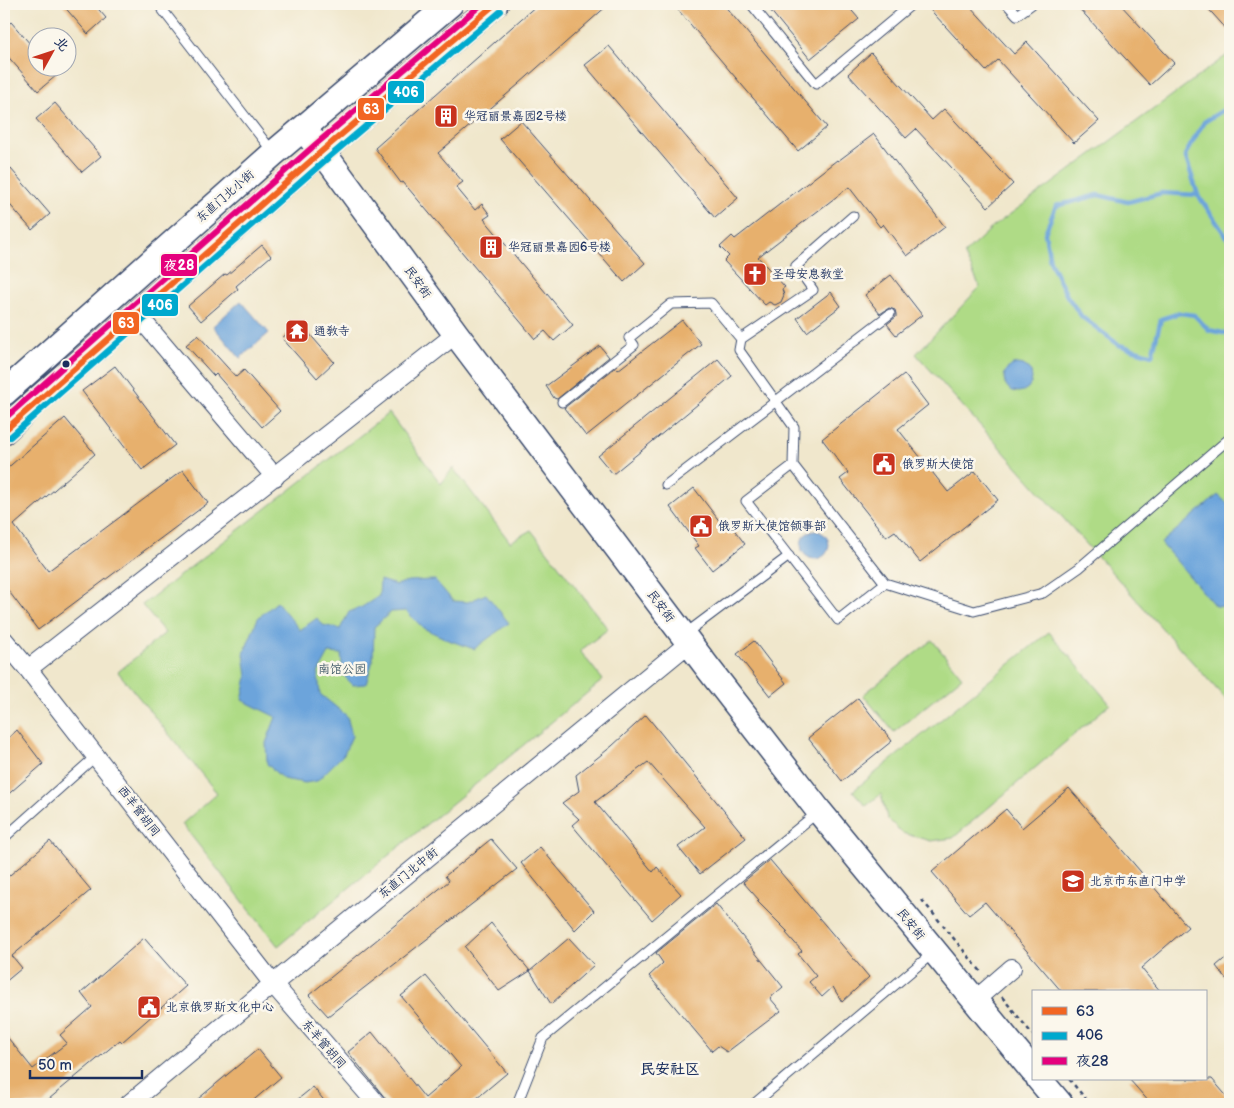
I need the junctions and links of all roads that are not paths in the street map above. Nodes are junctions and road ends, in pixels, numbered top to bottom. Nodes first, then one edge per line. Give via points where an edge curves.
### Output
1 (158, 4) edge
2 (450, 4) edge
3 (495, 4) edge
4 (751, 4) edge
5 (912, 4) edge
6 (1007, 4) edge
7 (1032, 4) edge
8 (303, 129) junction
9 (322, 151) junction
10 (274, 153) junction
11 (853, 216) dead end
12 (136, 313) junction
13 (890, 314) dead end
14 (456, 334) junction
15 (742, 339) junction
16 (8, 386) edge
17 (776, 401) junction
18 (562, 402) dead end
19 (30, 407) junction
20 (4, 431) edge
21 (1230, 438) edge
22 (793, 465) junction
23 (275, 477) junction
24 (666, 485) dead end
25 (789, 556) junction
26 (885, 583) junction
27 (686, 639) junction
28 (4, 640) edge
29 (28, 669) junction
30 (96, 756) junction
31 (819, 811) junction
32 (4, 838) edge
33 (934, 952) junction
34 (1012, 968) dead end
35 (272, 984) junction
36 (983, 993) junction
37 (1032, 1069) edge
38 (1040, 1080) edge
39 (129, 1104) edge
40 (377, 1104) edge
41 (517, 1104) edge
42 (754, 1104) edge
43 (1060, 1104) edge

1 - 10 lane
2 - 8 main road, 东直门北小街
3 - 9 main road
4 - 5 lane via 816,84
6 - 7 lane via 1017,15
8 - 9 main road, 民安街
8 - 10 main road, 东直门北小街
9 - 12 main road
9 - 14 main road, 民安街
10 - 16 main road, 东直门北小街
11 - 15 lane via 796,266 813,290
12 - 19 main road
12 - 23 street
13 - 17 lane
14 - 23 street
14 - 27 main road, 民安街
15 - 17 lane via 739,350
15 - 18 lane via 711,303 671,304 629,338 634,345
16 - 19 lane
17 - 22 lane via 794,427
17 - 24 lane
19 - 20 main road
21 - 26 lane via 1079,568 1043,593 974,611
22 - 25 lane via 746,501
22 - 26 lane
23 - 29 street
25 - 26 lane via 838,620
25 - 27 lane
27 - 31 main road, 民安街
27 - 35 street, 东直门北中街
28 - 29 street, 西羊管胡同
29 - 30 street, 西羊管胡同
30 - 32 lane
30 - 35 street, 西羊管胡同
31 - 33 main road, 民安街
31 - 41 lane via 543,1038
33 - 36 main road, 民安街
33 - 42 lane
34 - 36 street
35 - 39 street, 东直门北中街
35 - 40 street, 东羊管胡同
36 - 37 main road, 民安街
38 - 43 main road

